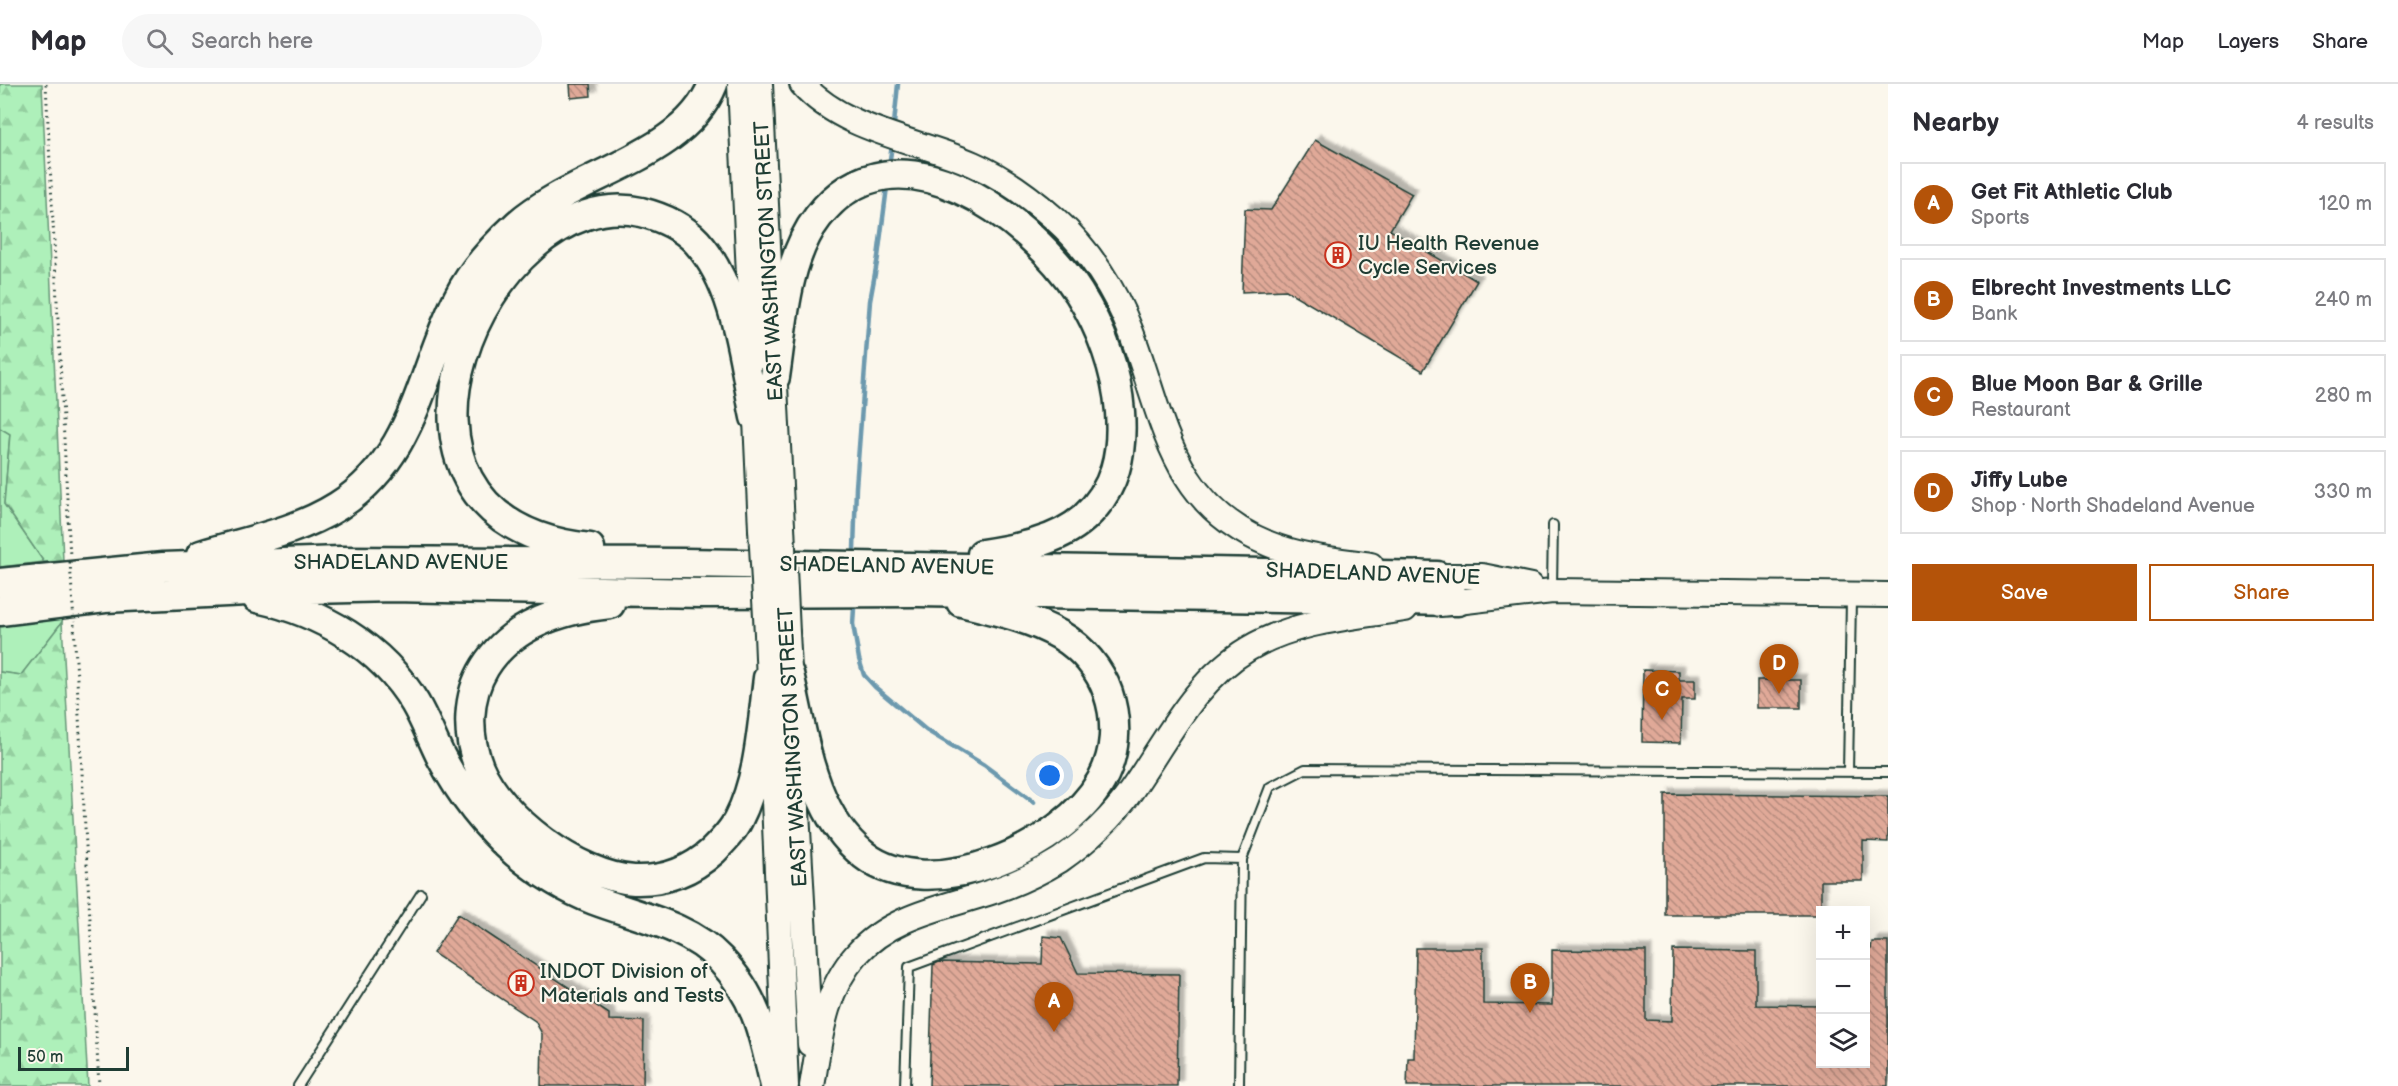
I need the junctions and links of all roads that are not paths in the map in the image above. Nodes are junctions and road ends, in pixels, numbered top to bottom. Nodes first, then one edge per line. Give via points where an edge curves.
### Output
1 (713, 84) edge
2 (740, 84) edge
3 (760, 84) edge
4 (802, 84) edge
5 (775, 377) junction
6 (755, 417) junction
7 (1553, 525) dead end
8 (771, 528) junction
9 (684, 563) junction
10 (163, 567) junction
11 (1437, 576) junction
12 (915, 579) junction
13 (0, 583) edge
14 (1552, 591) junction
15 (213, 592) junction
16 (701, 593) junction
17 (1851, 594) junction
18 (1888, 595) edge
19 (1458, 601) junction
20 (0, 611) edge
21 (779, 676) junction
22 (1848, 772) junction
23 (1888, 772) edge
24 (1242, 860) junction
25 (421, 894) dead end
26 (298, 1086) edge
27 (775, 1086) edge
28 (786, 1086) edge
29 (812, 1086) edge
30 (905, 1086) edge
31 (1239, 1086) edge

1 - 10 highway via 704,105 675,135 539,208 507,234 480,264 446,324 402,436 384,465 365,485 338,506 304,523
2 - 6 main road, EAST WASHINGTON STREET
3 - 5 main road, EAST WASHINGTON STREET
4 - 11 main road via 842,116 987,171 1033,200 1068,232 1094,264 1122,311 1165,435 1180,466 1205,500 1226,519 1287,550
5 - 8 main road, EAST WASHINGTON STREET
5 - 12 highway via 786,299 804,242 830,204 864,183 910,175 957,188 1015,223 1067,277 1103,342 1119,397 1120,453 1108,488 1083,519 1068,529
6 - 8 main road, EAST WASHINGTON STREET
6 - 9 highway via 736,324 716,272 691,237 653,216 603,211 561,226 515,264 477,320 459,368 452,415 462,466 485,502 515,525 555,542
7 - 14 lane
8 - 21 main road, EAST WASHINGTON STREET, bridge
9 - 10 highway, SHADELAND AVENUE via 340,561
9 - 12 highway, SHADELAND AVENUE
10 - 13 highway, SHADELAND AVENUE
11 - 12 highway, SHADELAND AVENUE
11 - 14 main road, SHADELAND AVENUE via 1482,576
12 - 16 highway, SHADELAND AVENUE
12 - 19 highway, SHADELAND AVENUE
12 - 21 highway via 1062,636 1088,658 1106,686 1115,729 1107,769 1092,795 1068,819 1000,859 951,873 906,874 874,862 843,834 826,808
14 - 17 main road
14 - 19 main road, SHADELAND AVENUE
15 - 16 highway, SHADELAND AVENUE via 393,587
15 - 20 highway, SHADELAND AVENUE via 105,598
15 - 27 highway via 289,607 322,620 352,637 385,664 411,697 460,790 514,851 565,886 680,932 718,957 741,985 758,1017
16 - 21 highway via 580,609 533,624 509,638 482,672 470,711 472,745 493,791 533,833 591,868 636,880 680,873 706,857 738,821 754,776
17 - 18 main road
17 - 22 lane
19 - 29 main road via 1300,628 1267,639 1220,668 1197,693 1131,791 1084,842 1019,882 903,921 879,934 859,952 839,979 825,1010
21 - 28 main road, EAST WASHINGTON STREET
21 - 29 main road, EAST WASHINGTON STREET
22 - 23 lane
22 - 24 lane via 1305,769 1270,787
24 - 30 lane via 1204,858 909,967
24 - 31 lane
25 - 26 lane

